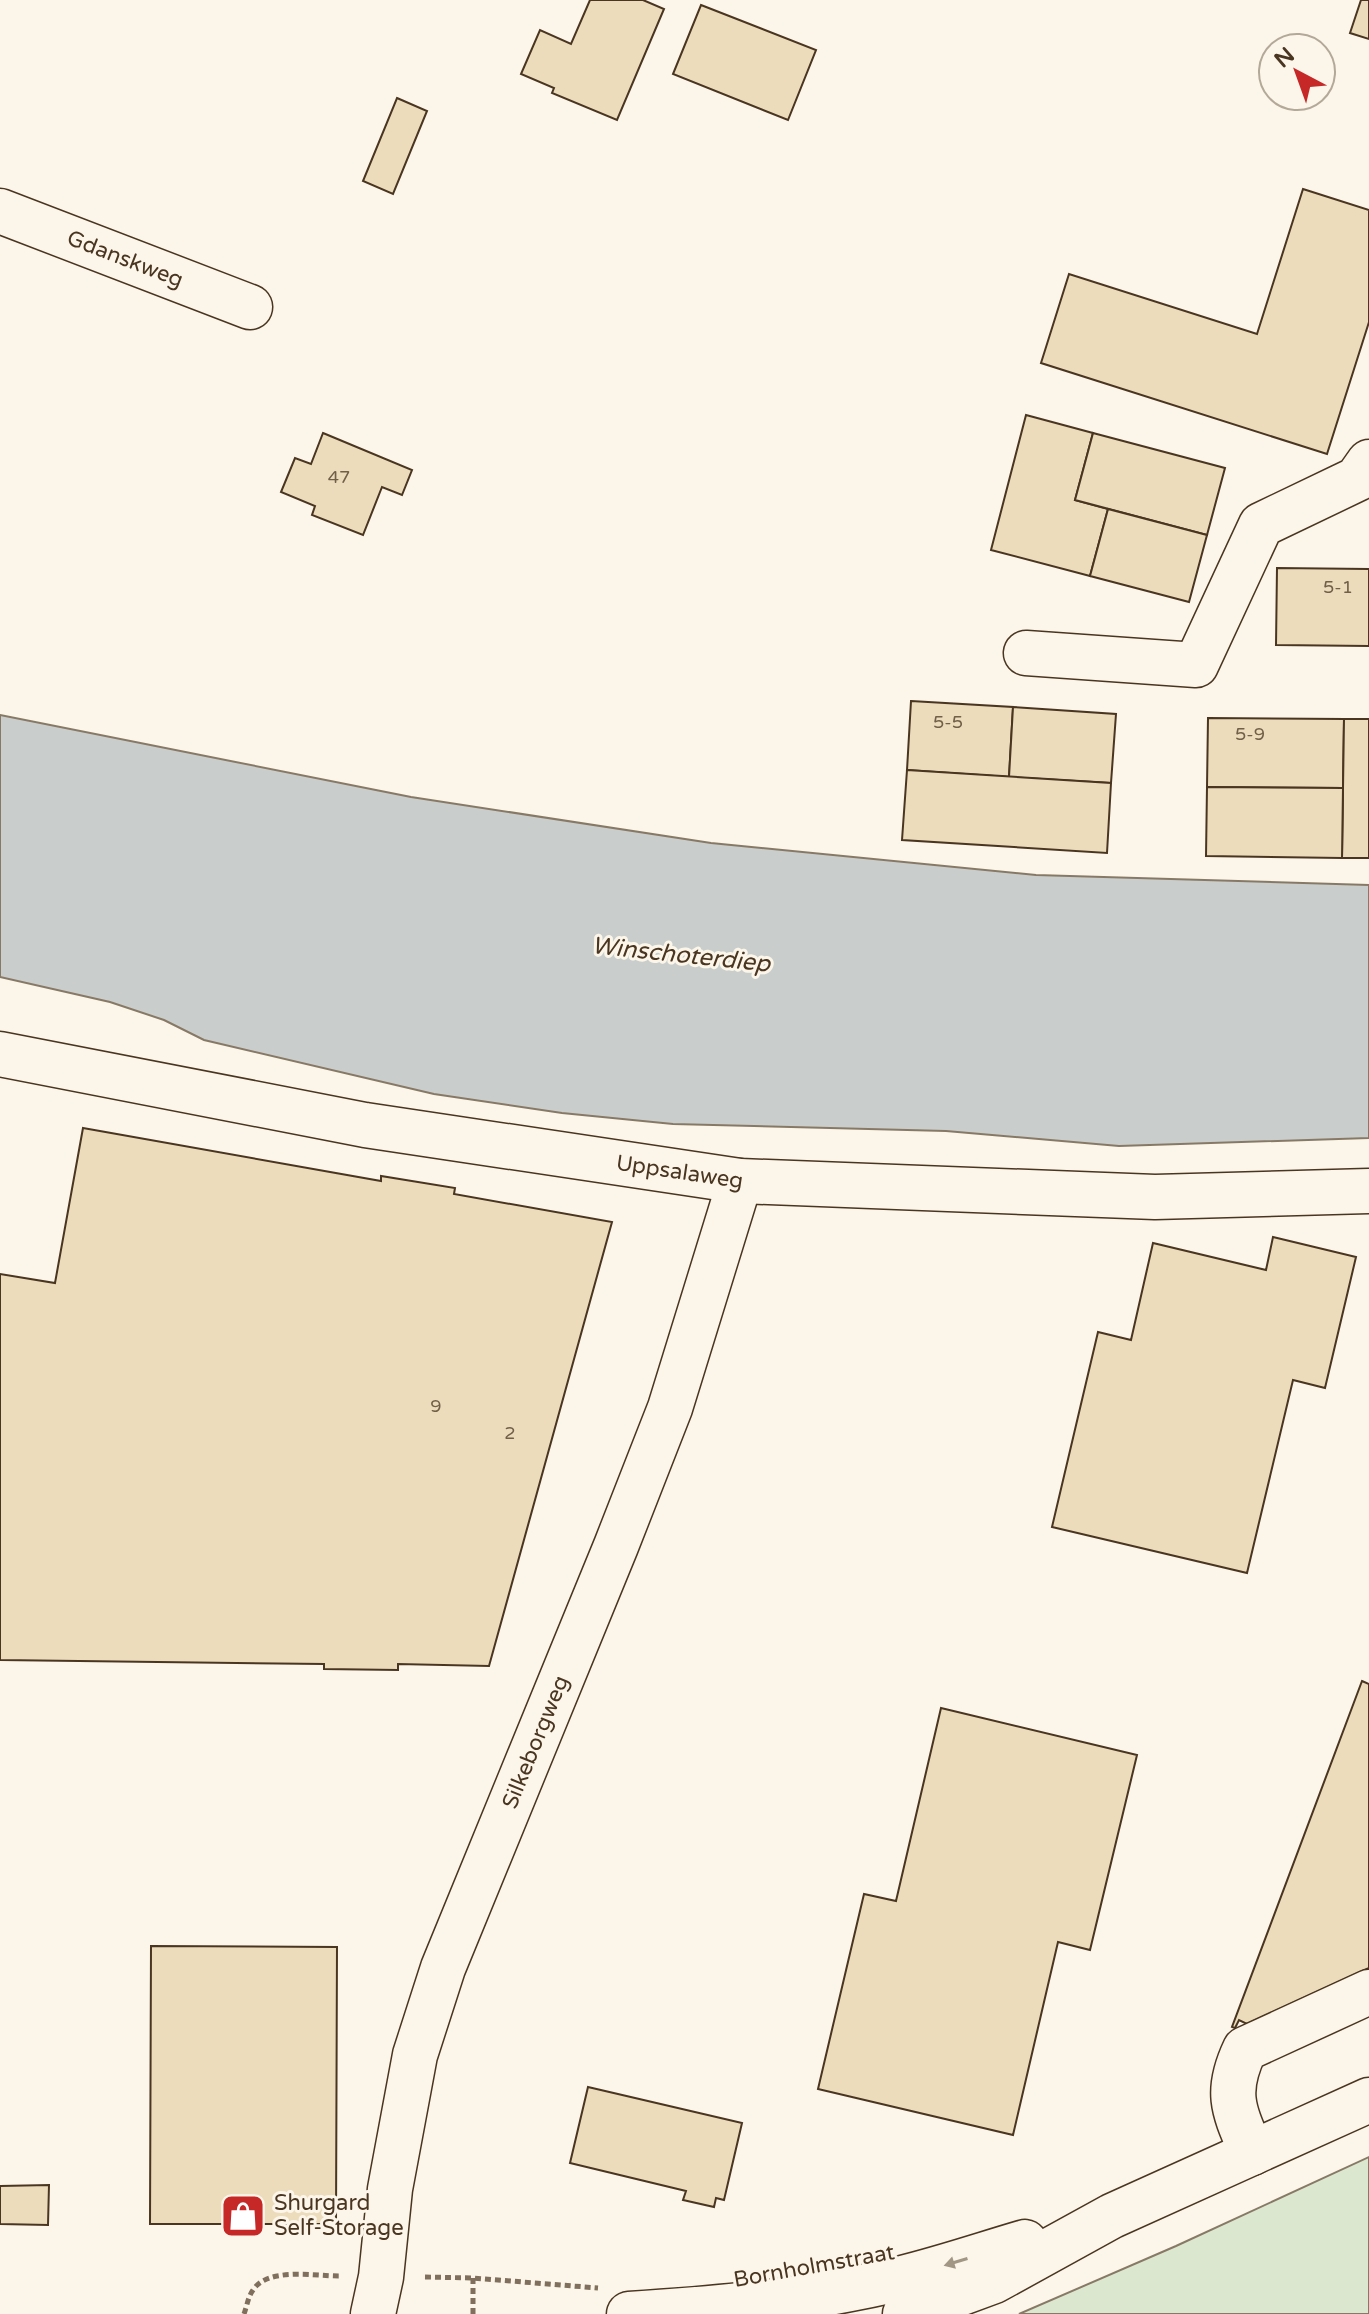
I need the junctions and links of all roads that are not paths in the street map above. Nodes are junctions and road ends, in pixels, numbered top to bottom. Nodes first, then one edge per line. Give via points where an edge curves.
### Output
1 (0, 211) edge
2 (250, 307) dead end
3 (1369, 462) edge
4 (1026, 653) dead end
5 (0, 1054) edge
6 (740, 1181) junction
7 (1369, 1191) edge
8 (1369, 1992) edge
9 (1369, 2100) edge
10 (1252, 2153) junction
11 (1112, 2216) junction
12 (377, 2295) edge
13 (617, 2301) edge
14 (905, 2314) edge

1 - 2 street, Gdanskweg
3 - 4 street via 1357,479 1261,525 1196,665
5 - 6 street, Uppsalaweg via 365,1125
6 - 7 street, Uppsalaweg via 1155,1197
6 - 12 street, Silkeborgweg via 664,1422 443,1968 415,2055
8 - 10 street via 1245,2049 1234,2072 1233,2097
9 - 10 street, Bornholmstraat
10 - 11 street, Bornholmstraat
11 -> 13 street, Bornholmstraat via 903,2278 820,2295 722,2308
11 - 14 street, Bornholmstraat via 994,2281

